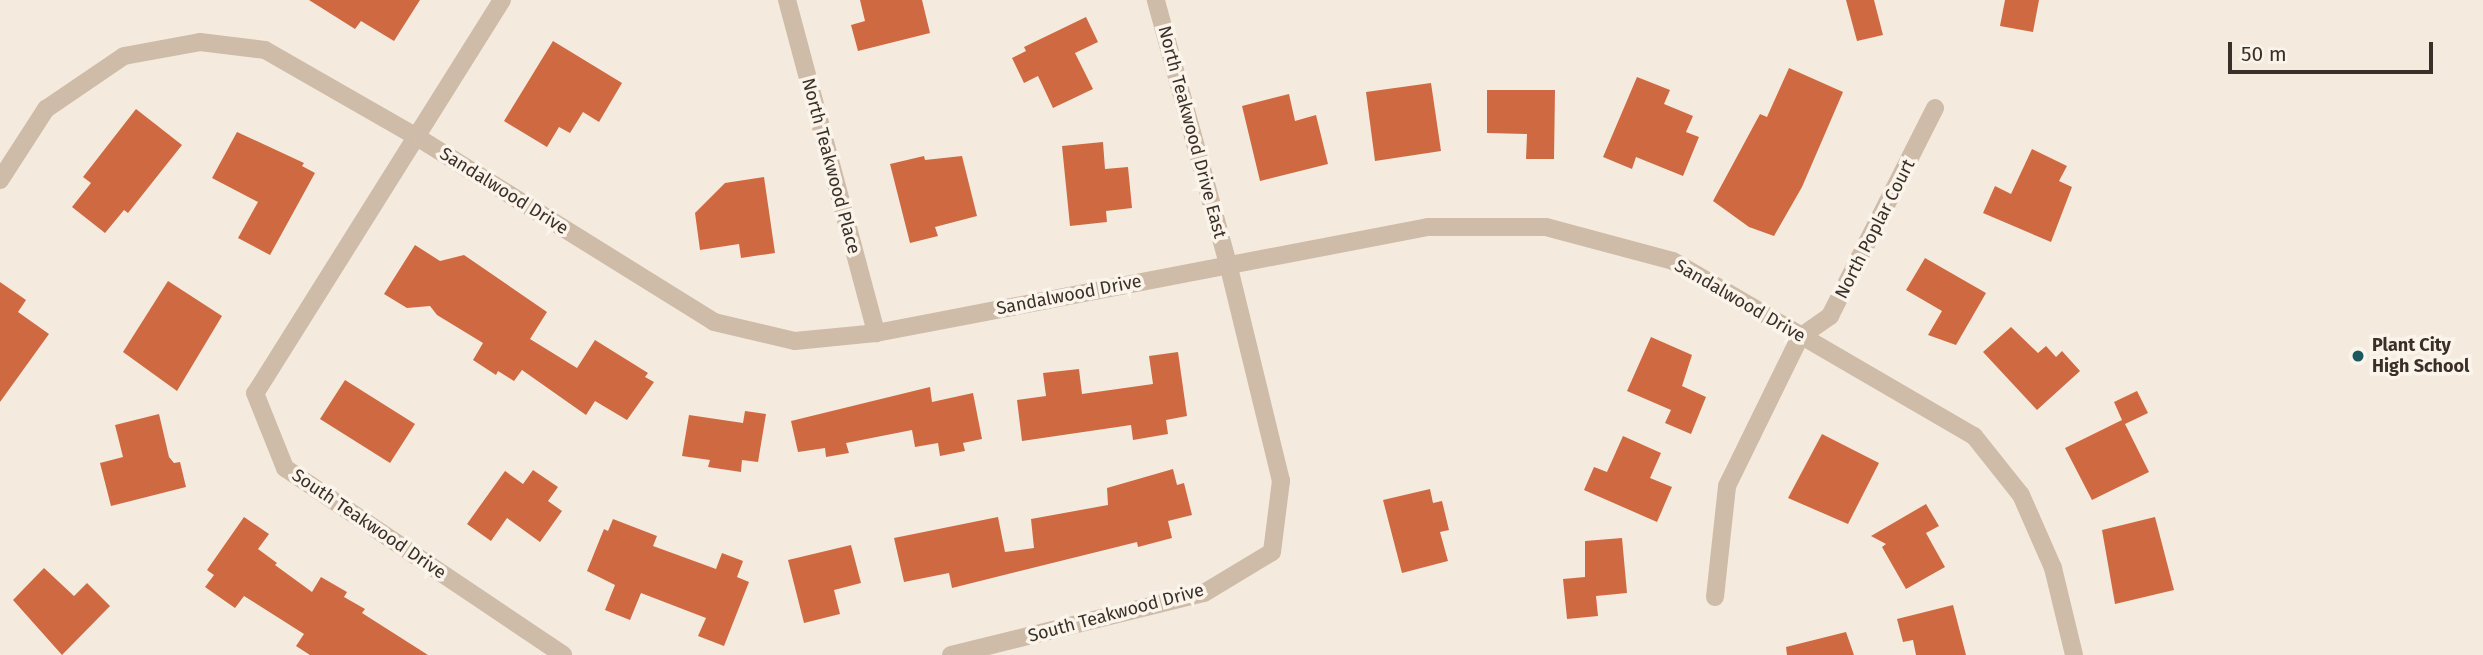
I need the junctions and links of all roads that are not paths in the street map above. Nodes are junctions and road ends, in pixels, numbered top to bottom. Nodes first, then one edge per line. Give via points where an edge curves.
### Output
1 (502, 0) edge
2 (787, 0) edge
3 (1156, 0) edge
4 (1936, 108) dead end
5 (418, 137) junction
6 (0, 180) edge
7 (1228, 264) junction
8 (876, 333) junction
9 (1800, 337) junction
10 (1715, 597) dead end
11 (563, 655) edge
12 (951, 655) edge
13 (2074, 655) edge

1 - 5 street
2 - 8 street, North Teakwood Place
3 - 7 street, North Teakwood Drive East
4 - 9 street, North Poplar Court via 1830,316
5 - 6 street, Sandalwood Drive via 265,50 200,42 124,56 46,109
5 - 8 street, Sandalwood Drive via 714,322 795,341
5 - 11 street, South Teakwood Drive via 255,393 285,468
7 - 8 street, Sandalwood Drive
7 - 9 street, Sandalwood Drive via 1428,227 1546,227 1673,261
7 - 12 street, South Teakwood Drive via 1281,481 1272,552 1204,593
9 - 10 street via 1727,486
9 - 13 street, Sandalwood Drive via 1974,436 2021,495 2053,568

